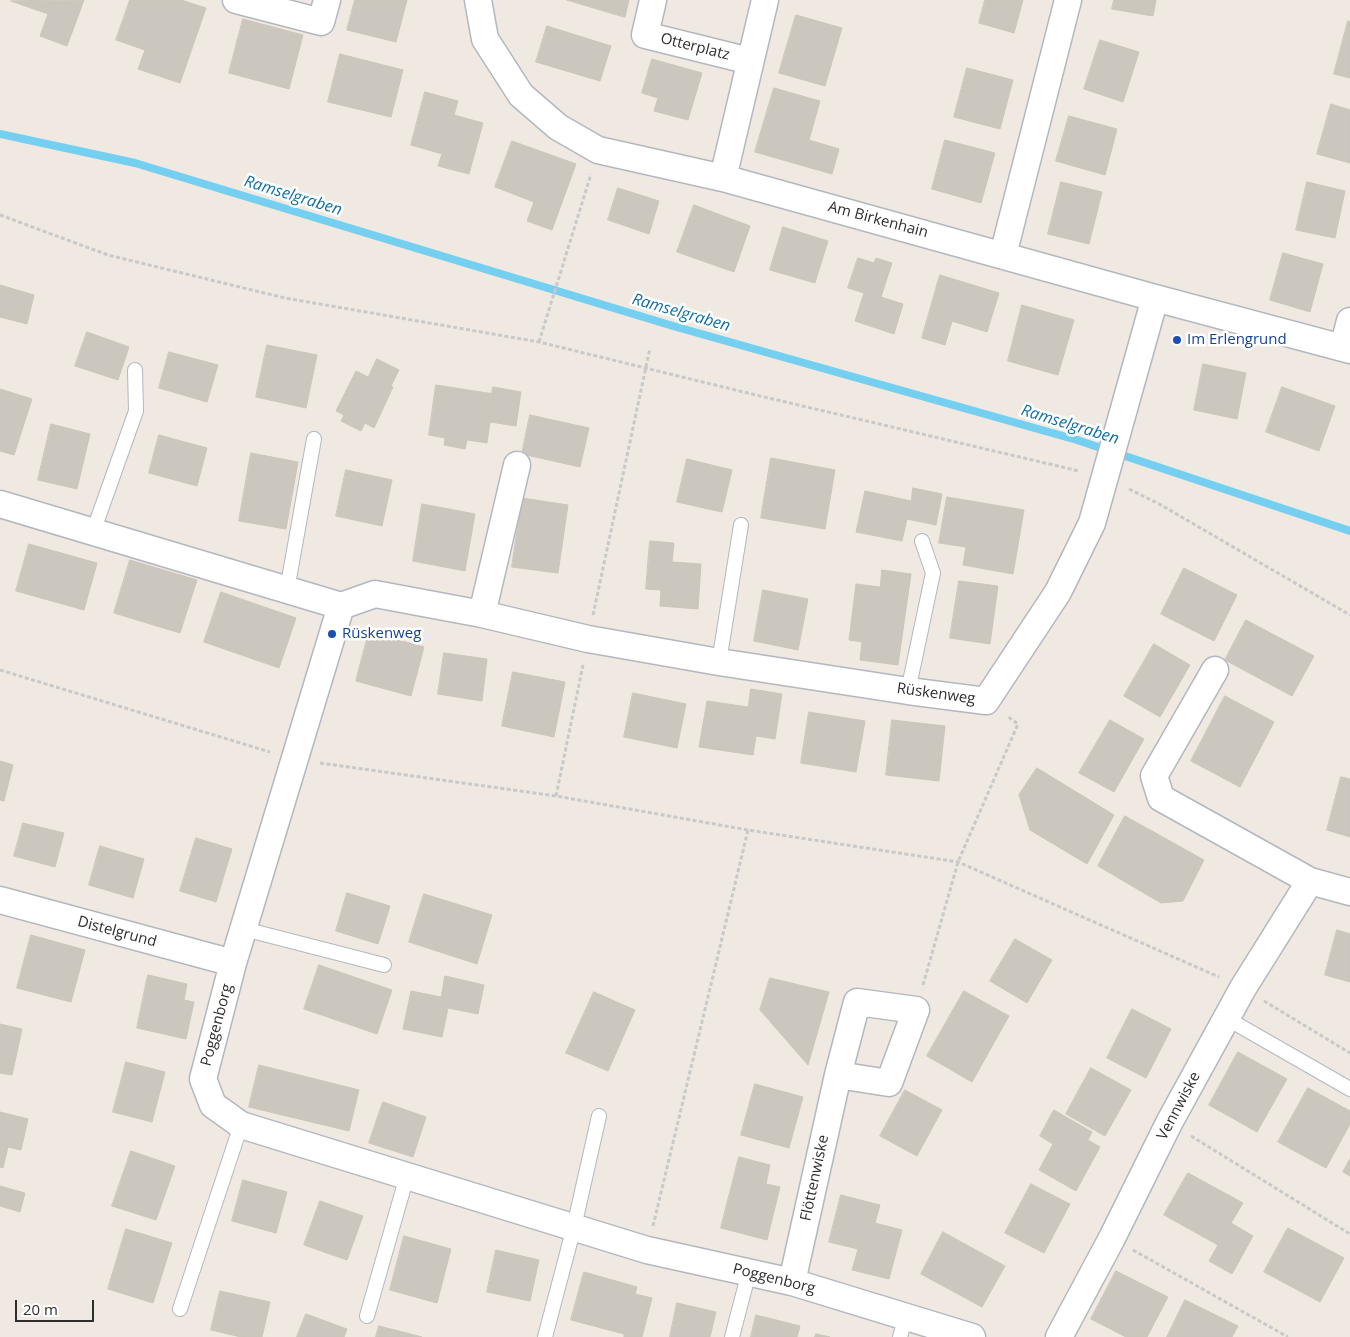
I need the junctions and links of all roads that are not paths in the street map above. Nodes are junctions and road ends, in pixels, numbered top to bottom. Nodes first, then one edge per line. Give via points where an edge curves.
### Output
1 (236, 0) edge
2 (327, 0) edge
3 (478, 0) edge
4 (654, 0) edge
5 (765, 0) edge
6 (1068, 0) edge
7 (750, 60) junction
8 (723, 178) junction
9 (1003, 255) junction
10 (1156, 298) junction
11 (1350, 321) edge
12 (1347, 349) edge
13 (135, 370) dead end
14 (314, 439) dead end
15 (517, 465) dead end
16 (0, 504) edge
17 (742, 525) dead end
18 (93, 532) junction
19 (922, 541) dead end
20 (287, 590) junction
21 (341, 606) junction
22 (482, 614) junction
23 (719, 662) junction
24 (1215, 670) dead end
25 (908, 691) junction
26 (1310, 881) junction
27 (1350, 892) edge
28 (0, 900) edge
29 (244, 929) junction
30 (233, 963) junction
31 (384, 965) dead end
32 (1226, 1018) junction
33 (838, 1075) junction
34 (1350, 1089) edge
35 (599, 1116) dead end
36 (241, 1124) junction
37 (407, 1176) junction
38 (574, 1227) junction
39 (749, 1272) junction
40 (792, 1282) junction
41 (180, 1309) dead end
42 (367, 1316) dead end
43 (903, 1327) edge
44 (545, 1337) edge
45 (732, 1337) edge
46 (972, 1337) edge
47 (1059, 1337) edge

1 - 2 street via 321,22
3 - 8 street, Am Birkenhain via 485,39 521,95 558,127 598,150
4 - 7 street, Otterplatz via 645,35
5 - 7 street, Otterplatz
6 - 9 street
7 - 8 street, Otterplatz
8 - 9 street, Am Birkenhain
9 - 10 street, Am Birkenhain
10 - 12 street, Am Birkenhain
10 - 25 street, Rüskenweg via 1092,523 1058,592 986,701
11 - 12 street
13 - 18 lane via 136,411
14 - 20 lane
15 - 22 street
16 - 18 street
17 - 23 lane
18 - 20 street
19 - 25 lane via 933,573
20 - 21 street
21 - 22 street, Rüskenweg via 375,594
21 - 29 street, Poggenborg
22 - 23 street, Rüskenweg via 588,640
23 - 25 street, Rüskenweg
24 - 26 street via 1154,776 1161,798
26 - 27 street
26 - 32 street, Vennwiske
28 - 30 street, Distelgrund
29 - 30 street, Poggenborg
29 - 31 lane
30 - 36 street, Poggenborg via 203,1079 213,1105
32 - 34 lane
32 - 47 street, Vennwiske
33 - 33 street, Flöttenwiske via 889,1083 916,1010 858,1002
33 - 40 street, Flöttenwiske
35 - 38 lane
36 - 37 street, Poggenborg
36 - 41 lane
37 - 38 street, Poggenborg
37 - 42 lane
38 - 39 street, Poggenborg via 647,1250
38 - 44 lane
39 - 40 street, Poggenborg
39 - 45 lane
40 - 43 street, Poggenborg
43 - 46 street, Poggenborg

